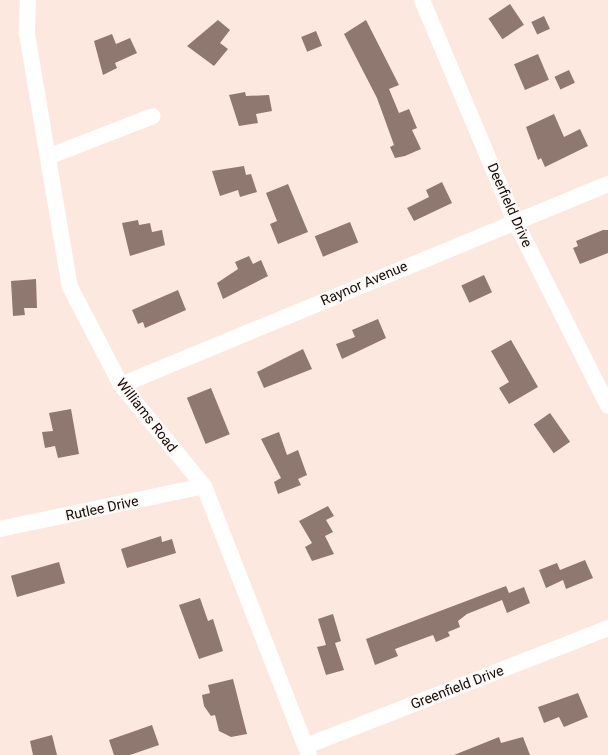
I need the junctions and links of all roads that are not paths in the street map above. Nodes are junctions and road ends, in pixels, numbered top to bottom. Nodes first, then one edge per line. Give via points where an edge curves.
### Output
1 (28, 0) edge
2 (422, 0) edge
3 (153, 116) dead end
4 (50, 156) junction
5 (608, 184) edge
6 (514, 219) junction
7 (121, 385) junction
8 (608, 406) edge
9 (204, 486) junction
10 (0, 529) edge
11 (608, 628) edge
12 (307, 750) edge

1 - 4 street, Williams Road via 27,34
2 - 6 street, Deerfield Drive
3 - 4 street
4 - 7 street, Williams Road via 70,287
5 - 6 street, Raynor Avenue
6 - 7 street, Raynor Avenue
6 - 8 street, Deerfield Drive
7 - 9 street, Williams Road
9 - 10 street, Rutlee Drive
9 - 12 street, Williams Road
11 - 12 street, Greenfield Drive

